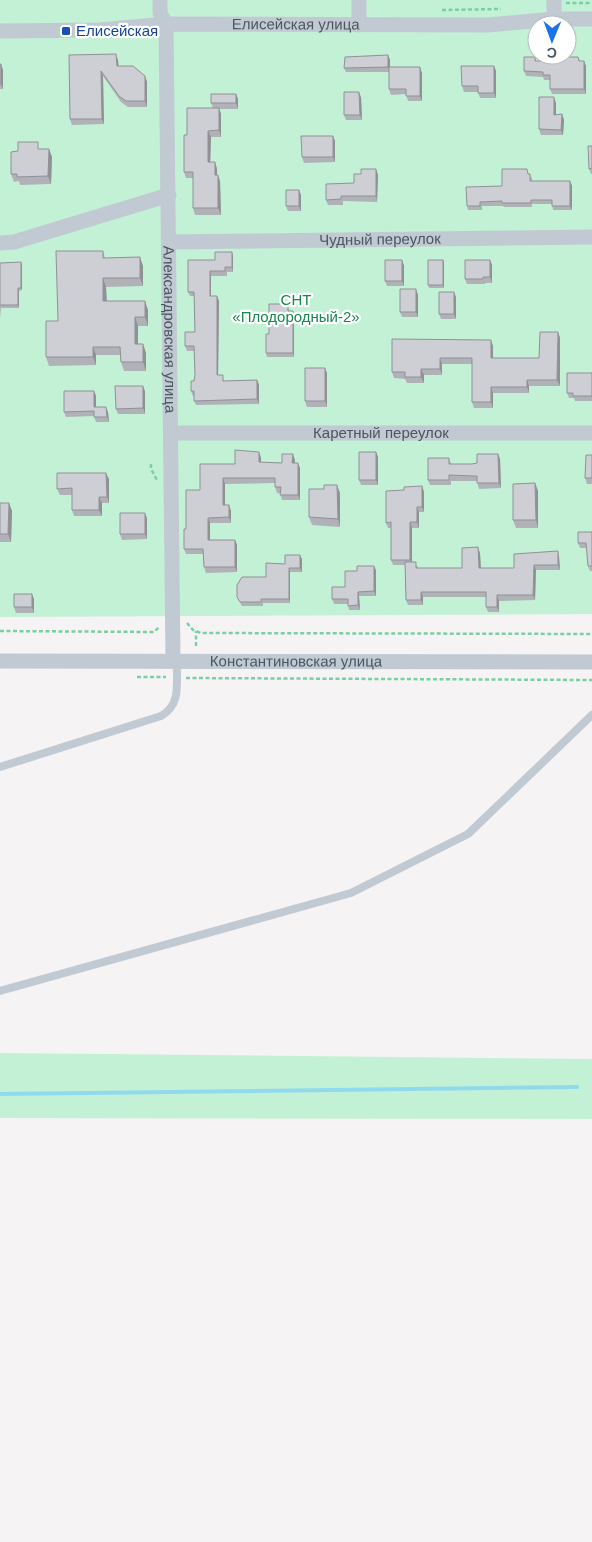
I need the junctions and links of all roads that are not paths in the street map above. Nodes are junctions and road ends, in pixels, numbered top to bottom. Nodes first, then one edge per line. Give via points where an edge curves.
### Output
1 (160, 0) edge
2 (359, 0) edge
3 (554, 0) edge
4 (554, 15) edge
5 (577, 19) edge
6 (592, 19) edge
7 (527, 21) edge
8 (166, 24) junction
9 (359, 24) junction
10 (0, 32) edge
11 (169, 195) junction
12 (592, 238) edge
13 (169, 242) junction
14 (0, 243) edge
15 (171, 433) junction
16 (592, 433) edge
17 (0, 661) edge
18 (175, 661) junction
19 (592, 662) edge
20 (592, 715) edge
21 (0, 767) edge
22 (0, 991) edge

1 - 8 street, Александровская улица via 160,12
2 - 9 street
3 - 4 street
5 - 6 street, Елисейская улица
7 - 9 street, Елисейская улица via 489,25
8 - 9 street, Елисейская улица
8 - 10 street, Елисейская улица via 100,30
8 - 11 street, Александровская улица
11 - 13 street, Александровская улица
11 - 14 street via 14,242
12 - 13 street, Чудный переулок
13 - 15 street, Александровская улица
15 - 16 street, Каретный переулок
15 - 18 street, Александровская улица
17 - 18 street, Константиновская улица
18 - 19 street, Константиновская улица
18 - 21 lane via 176,699 167,712
20 - 22 lane via 468,834 351,893

